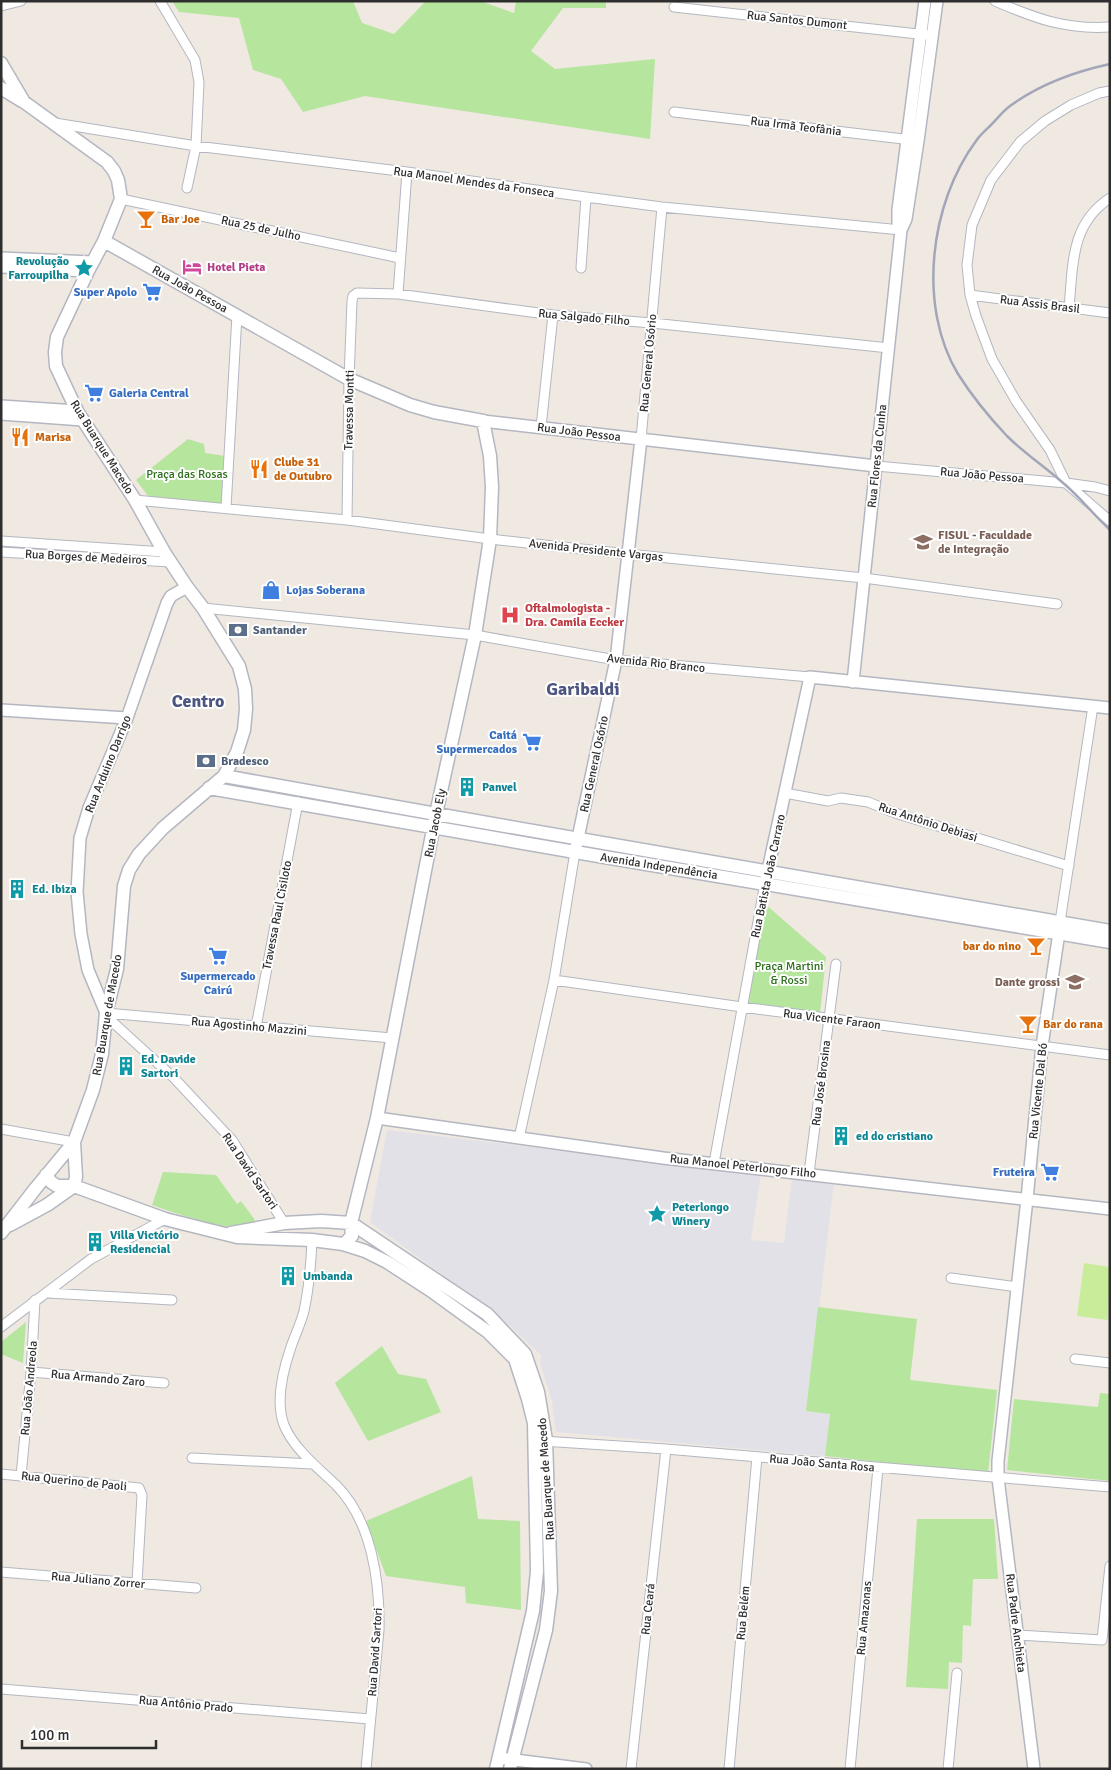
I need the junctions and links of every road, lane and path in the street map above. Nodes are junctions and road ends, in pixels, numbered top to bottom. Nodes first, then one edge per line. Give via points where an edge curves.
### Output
1 (21, 1) edge
2 (160, 1) edge
3 (925, 1) edge
4 (936, 1) edge
5 (995, 1) edge
6 (1, 6) edge
7 (674, 6) dead end
8 (1110, 27) edge
9 (926, 34) junction
10 (1, 63) edge
11 (1, 88) edge
12 (1110, 91) edge
13 (24, 102) junction
14 (674, 112) dead end
15 (49, 122) junction
16 (913, 140) junction
17 (196, 146) junction
18 (407, 172) junction
19 (187, 188) dead end
20 (586, 197) junction
21 (121, 198) junction
22 (1110, 198) edge
23 (662, 207) junction
24 (900, 230) junction
25 (104, 241) junction
26 (1, 258) edge
27 (400, 258) junction
28 (1, 267) edge
29 (90, 267) junction
30 (581, 268) dead end
31 (398, 294) junction
32 (970, 295) junction
33 (352, 301) joint
34 (1069, 308) junction
35 (1110, 312) edge
36 (237, 315) junction
37 (553, 315) junction
38 (652, 323) junction
39 (889, 348) junction
40 (349, 379) junction
41 (1, 406) edge
42 (1, 414) edge
43 (80, 415) junction
44 (483, 421) junction
45 (541, 427) junction
46 (641, 439) junction
47 (876, 466) junction
48 (1066, 483) junction
49 (1110, 491) edge
50 (134, 500) junction
51 (226, 508) junction
52 (347, 520) junction
53 (1110, 521) edge
54 (490, 539) junction
55 (1, 541) edge
56 (12, 542) junction
57 (6, 552) edge
58 (628, 554) junction
59 (167, 557) junction
60 (864, 578) junction
61 (187, 587) junction
62 (1057, 604) dead end
63 (203, 608) junction
64 (475, 635) junction
65 (616, 660) junction
66 (810, 677) junction
67 (853, 682) junction
68 (1093, 706) junction
69 (1110, 708) edge
70 (1, 710) edge
71 (126, 718) junction
72 (224, 776) junction
73 (209, 788) junction
74 (785, 793) junction
75 (298, 802) junction
76 (435, 821) junction
77 (579, 838) junction
78 (576, 852) junction
79 (1069, 866) junction
80 (767, 877) junction
81 (1059, 927) junction
82 (1110, 931) edge
83 (1110, 942) edge
84 (836, 964) dead end
85 (554, 980) junction
86 (742, 1007) junction
87 (106, 1014) junction
88 (829, 1019) junction
89 (256, 1027) junction
90 (392, 1038) junction
91 (1042, 1046) junction
92 (1110, 1055) edge
93 (377, 1118) junction
94 (1, 1129) edge
95 (519, 1138) junction
96 (74, 1142) junction
97 (714, 1163) junction
98 (49, 1171) junction
99 (809, 1173) junction
100 (74, 1186) junction
101 (1027, 1199) junction
102 (1110, 1209) edge
103 (165, 1219) junction
104 (321, 1220) junction
105 (284, 1222) junction
106 (351, 1223) junction
107 (4, 1230) edge
108 (224, 1234) junction
109 (312, 1240) junction
110 (343, 1244) junction
111 (951, 1278) dead end
112 (1018, 1286) junction
113 (48, 1293) junction
114 (35, 1300) junction
115 (172, 1300) dead end
116 (1, 1327) edge
117 (1075, 1359) dead end
118 (1110, 1363) edge
119 (31, 1372) junction
120 (164, 1383) dead end
121 (540, 1441) junction
122 (666, 1449) junction
123 (757, 1457) junction
124 (192, 1458) dead end
125 (312, 1464) junction
126 (878, 1468) junction
127 (1, 1474) edge
128 (21, 1476) junction
129 (998, 1478) junction
130 (1110, 1488) edge
131 (1110, 1566) edge
132 (1, 1572) edge
133 (137, 1583) junction
134 (196, 1588) dead end
135 (1018, 1635) junction
136 (957, 1673) dead end
137 (1, 1689) edge
138 (370, 1719) junction
139 (497, 1763) edge
140 (511, 1765) edge
141 (366, 1769) edge
142 (586, 1769) edge
143 (631, 1769) edge
144 (730, 1769) edge
145 (850, 1769) edge
146 (948, 1769) edge
147 (1034, 1769) edge

1 - 6 street
2 - 17 street via 195,60 200,82
3 - 9 street
4 - 9 street
5 - 8 street via 1032,17 1072,27
7 - 9 street, Rua Santos Dumont
9 - 16 street
10 - 13 main road
11 - 13 main road
12 - 32 street via 1071,105 1045,121 1020,142 991,180 972,225 967,265
13 - 15 main road
14 - 16 street, Rua Irmã Teofânia
15 - 17 street, Rua Manoel Mendes da Fonseca
15 - 21 main road via 107,162 118,180
16 - 24 street, Rua Flores da Cunha
17 - 18 street, Rua Manoel Mendes da Fonseca
17 - 19 street
18 - 20 street, Rua Manoel Mendes da Fonseca
18 - 27 street
20 - 23 street, Rua Manoel Mendes da Fonseca
20 - 30 street
21 - 25 main road, Rua Buarque Macedo
21 - 27 street, Rua 25 de Julho
22 - 34 street via 1093,212 1080,231 1074,252
23 - 24 street, Rua Manoel Mendes da Fonseca
23 - 38 street, Rua General Osório
24 - 39 street, Rua Flores da Cunha
25 - 29 main road, Rua Buarque Macedo
25 - 36 main road, Rua João Pessoa
26 - 29 street
27 - 31 street
28 - 29 street
29 - 43 main road, Rua Buarque Macedo via 57,337 55,352 56,366
31 - 33 street, Rua Salgado Filho via 357,293
31 - 37 street, Rua Salgado Filho
32 - 34 street, Rua Assis Brasil
32 - 48 street via 992,359 1050,450
33 - 40 street, Travessa Montti
34 - 35 street, Rua Assis Brasil
36 - 40 main road, Rua João Pessoa
36 - 51 street
37 - 38 street, Rua Salgado Filho
37 - 45 street
38 - 39 street, Rua Salgado Filho
38 - 46 street, Rua General Osório
39 - 47 street, Rua Flores da Cunha
40 - 44 main road, Rua João Pessoa via 410,405
40 - 52 street, Travessa Montti
41 - 43 street
42 - 43 street
43 - 50 main road, Rua Buarque Macedo
44 - 45 street, Rua João Pessoa
44 - 54 main road, Rua Jacob Ely via 492,479
45 - 46 street, Rua João Pessoa
46 - 47 street, Rua João Pessoa
46 - 58 street, Rua General Osório
47 - 48 street, Rua João Pessoa
47 - 60 street, Rua Flores da Cunha
48 - 49 street, Rua João Pessoa
48 - 53 street
50 - 51 street, Avenida Presidente Vargas
50 - 59 main road, Rua Buarque Macedo
51 - 52 street, Avenida Presidente Vargas
52 - 54 street, Avenida Presidente Vargas
54 - 58 street, Avenida Presidente Vargas
54 - 64 main road, Rua Jacob Ely
55 - 56 street, Rua Borges de Medeiros
56 - 57 street
56 - 59 street, Rua Borges de Medeiros
57 - 59 street, Rua Borges de Medeiros
58 - 60 street, Avenida Presidente Vargas
58 - 65 street, Rua General Osório
59 - 61 main road, Rua Buarque Macedo
60 - 62 street, Avenida Presidente Vargas
60 - 67 street, Rua Flores da Cunha
61 - 63 main road, Rua Buarque Macedo
61 - 71 street, Rua Arduino Darrigo via 171,596 167,603
63 - 64 street, Avenida Rio Branco
63 - 72 main road, Rua Buarque Macedo via 240,666 245,688 244,730
64 - 65 street, Avenida Rio Branco
64 - 76 main road, Rua Jacob Ely
65 - 66 street, Avenida Rio Branco
65 - 77 street, Rua General Osório
66 - 67 street, Avenida Rio Branco
66 - 74 street, Rua Batista João Carraro
67 - 68 street, Avenida Rio Branco
68 - 69 street, Avenida Rio Branco
68 - 79 street, Rua Vicente Dal Bó
70 - 71 street
71 - 87 street, Rua Arduino Darrigo via 80,838 77,892 82,934 88,970
72 - 73 main road, Rua Buarque de Macedo
72 - 76 main road, Avenida Independência
73 - 75 main road, Avenida Independência
73 - 87 main road, Rua Buarque de Macedo via 163,828 129,870 124,886 117,969
74 - 79 street, Rua Antônio Debiasi via 828,801 841,798 868,802
74 - 80 street, Rua Batista João Carraro
75 - 76 main road, Avenida Independência
75 - 89 street, Travessa Raul Cisiloto
76 - 77 main road, Avenida Independência
76 - 78 main road, Avenida Independência
76 - 90 main road, Rua Jacob Ely
77 - 78 street, Rua General Osório
77 - 80 main road, Avenida Independência
78 - 80 main road, Avenida Independência
78 - 85 street, Rua General Osório
79 - 81 street, Rua Vicente Dal Bó
80 - 81 main road, Avenida Independência
80 - 86 street, Rua Batista João Carraro
81 - 82 main road, Avenida Independência
81 - 83 main road, Avenida Independência
81 - 91 street, Rua Vicente Dal Bó
84 - 88 street, Rua José Brosina
85 - 86 street, Rua Vicente Faraon
85 - 95 street, Rua General Osório
86 - 88 street, Rua Vicente Faraon
86 - 97 street, Rua Batista João Carraro
87 - 89 street, Rua Agostinho Mazzini
87 - 96 main road, Rua Buarque de Macedo via 102,1054 93,1090
87 - 105 street, Rua David Sartori via 174,1078 232,1140
88 - 91 street, Rua Vicente Faraon
88 - 99 street, Rua José Brosina
89 - 90 street, Rua Agostinho Mazzini
90 - 93 main road, Rua Jacob Ely
91 - 92 street, Rua Vicente Faraon
91 - 101 street, Rua Vicente Dal Bó
93 - 95 street, Rua Manoel Peterlongo Filho
93 - 106 main road, Rua Jacob Ely
94 - 96 street
95 - 97 street, Rua Manoel Peterlongo Filho
96 - 98 main road, Rua Buarque de Macedo
96 - 100 main road, Rua Buarque de Macedo
97 - 99 street, Rua Manoel Peterlongo Filho
98 - 100 main road via 61,1168 71,1173
98 - 107 main road, Rua Buarque de Macedo
99 - 101 street, Rua Manoel Peterlongo Filho
100 - 103 main road, Rua Buarque de Macedo
100 - 107 main road
101 - 102 street, Rua Manoel Peterlongo Filho
101 - 112 street, Rua Vicente Dal Bó
103 - 108 main road, Rua Buarque de Macedo
103 - 113 street via 91,1259
104 - 105 main road, Rua Buarque de Macedo
104 - 106 main road, Rua Buarque de Macedo
104 - 109 main road via 311,1227
105 - 108 main road, Rua Buarque de Macedo
106 - 110 main road, Rua Jacob Ely via 352,1236
106 - 121 main road, Rua Buarque de Macedo via 500,1325 525,1354 538,1392
108 - 109 main road, Rua Buarque de Macedo via 243,1238
109 - 110 main road, Rua Buarque de Macedo
109 - 125 street, Rua David Sartori via 304,1313 283,1375 280,1404 284,1425
110 - 121 main road, Rua Buarque de Macedo via 372,1254 488,1332 515,1359
111 - 112 street
112 - 129 street, Rua Vicente Dal Bó
113 - 114 street
113 - 115 street
114 - 116 street
114 - 119 street, Rua João Andreola
117 - 118 street
119 - 120 street, Rua Armando Zaro
119 - 128 street, Rua João Andreola
121 - 122 street, Rua João Santa Rosa
121 - 139 main road, Rua Buarque de Macedo via 534,1611
121 - 140 main road, Rua Buarque de Macedo via 551,1591 546,1630
122 - 123 street, Rua João Santa Rosa
122 - 143 street, Rua Ceará
123 - 126 street, Rua João Santa Rosa
123 - 144 street, Rua Belém
124 - 125 street
125 - 138 street, Rua David Sartori via 337,1486 350,1503 362,1527 377,1582 379,1630
126 - 129 street, Rua João Santa Rosa
126 - 145 street, Rua Amazonas
127 - 128 street, Rua Querino de Paoli
128 - 133 street, Rua Querino de Paoli via 139,1488 142,1496
129 - 130 street, Rua João Santa Rosa
129 - 135 street, Rua Padre Anchieta
131 - 135 street via 1102,1640
132 - 133 street, Rua Juliano Zorrer
133 - 134 street, Rua Juliano Zorrer
135 - 147 street, Rua Padre Anchieta
136 - 146 street
137 - 138 street, Rua Antônio Prado
138 - 141 street, Rua David Sartori
139 - 140 street
140 - 142 street

